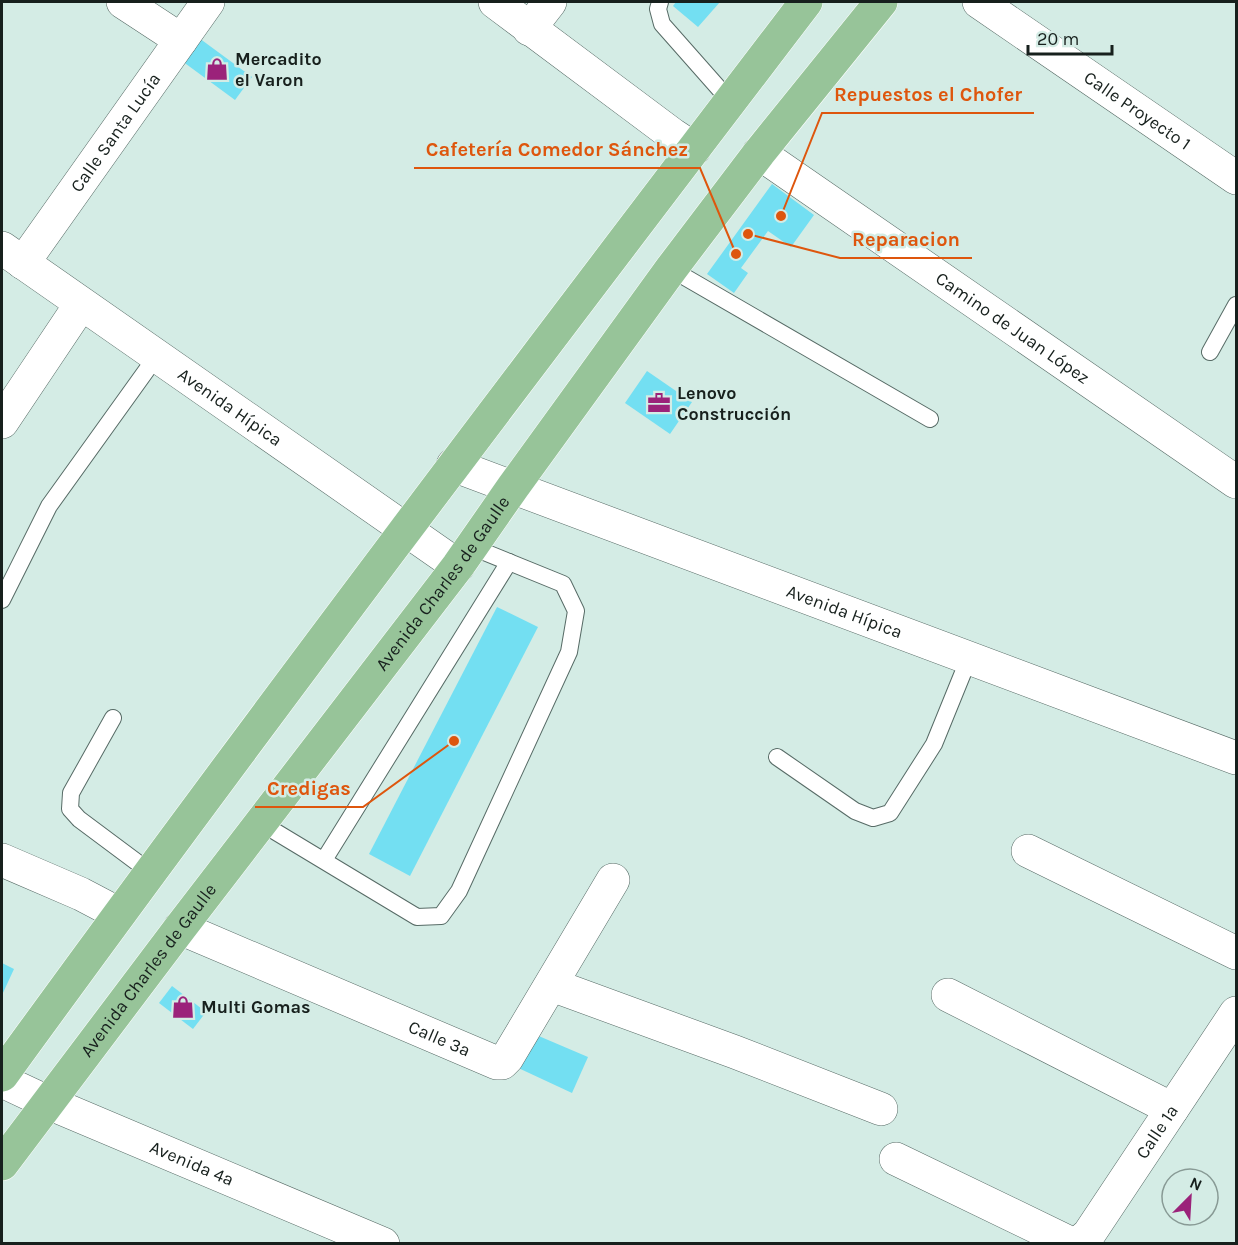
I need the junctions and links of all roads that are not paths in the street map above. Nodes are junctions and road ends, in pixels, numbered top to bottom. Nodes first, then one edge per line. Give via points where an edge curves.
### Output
1 (123, 2) edge
2 (208, 2) edge
3 (495, 2) edge
4 (550, 2) edge
5 (660, 2) edge
6 (806, 2) edge
7 (881, 2) edge
8 (979, 2) edge
9 (529, 29) junction
10 (181, 40) junction
11 (730, 101) junction
12 (694, 149) junction
13 (759, 153) junction
14 (1236, 178) edge
15 (12, 255) edge
16 (671, 269) junction
17 (81, 304) junction
18 (1236, 305) edge
19 (1210, 352) dead end
20 (156, 357) junction
21 (930, 419) dead end
22 (2, 422) edge
23 (453, 465) junction
24 (1236, 482) edge
25 (513, 487) junction
26 (406, 530) junction
27 (465, 556) junction
28 (509, 562) junction
29 (2, 600) edge
30 (969, 658) junction
31 (113, 718) dead end
32 (777, 757) dead end
33 (1236, 758) edge
34 (261, 823) junction
35 (1028, 851) dead end
36 (2, 860) edge
37 (324, 860) junction
38 (150, 872) junction
39 (613, 879) dead end
40 (118, 914) junction
41 (180, 928) junction
42 (1236, 953) edge
43 (552, 985) junction
44 (948, 996) dead end
45 (1236, 1012) edge
46 (2, 1075) edge
47 (2, 1081) edge
48 (49, 1103) junction
49 (881, 1109) dead end
50 (1172, 1109) junction
51 (896, 1159) dead end
52 (2, 1164) edge
53 (1070, 1243) edge
54 (383, 1244) edge

1 - 10 street
2 - 10 street, Calle Santa Lucía
3 - 9 street
4 - 9 street
5 - 11 lane via 662,24
6 - 11 main road
7 - 13 main road, Avenida Charles de Gaulle
8 - 14 street, Calle Proyecto 1
9 - 12 street
10 - 15 street, Calle Santa Lucía
11 - 12 main road
12 - 23 main road
13 - 16 main road, Avenida Charles de Gaulle
13 - 24 street, Camino de Juan López
15 - 17 street, Avenida Hípica
16 - 21 lane
16 - 25 main road, Avenida Charles de Gaulle
17 - 20 street, Avenida Hípica
17 - 22 street
18 - 19 lane
20 - 26 street, Avenida Hípica
20 - 29 lane via 49,506
23 - 25 street, Avenida Hípica
23 - 26 main road
25 - 27 main road, Avenida Charles de Gaulle
25 - 30 street, Avenida Hípica
26 - 27 street, Avenida Hípica
26 - 38 main road
27 - 28 lane
27 - 34 main road, Avenida Charles de Gaulle
28 - 37 lane
28 - 37 lane via 563,584 576,611 569,652 459,891 441,916 417,917
30 - 32 lane via 934,744 890,813 873,818 855,811
30 - 33 street, Avenida Hípica
31 - 38 lane via 71,794 70,809
34 - 37 lane
34 - 41 main road, Avenida Charles de Gaulle
35 - 42 street
36 - 40 street
38 - 40 main road
39 - 43 street, Calle 3a
40 - 46 main road
41 - 43 street, Calle 3a via 497,1063 507,1058
41 - 48 main road, Avenida Charles de Gaulle
43 - 49 street
44 - 50 street
45 - 50 street, Calle 1a
47 - 48 street, Avenida 4a
48 - 52 main road, Avenida Charles de Gaulle
48 - 54 street, Avenida 4a
50 - 53 street, Calle 1a via 1089,1234 1080,1242
51 - 53 street

